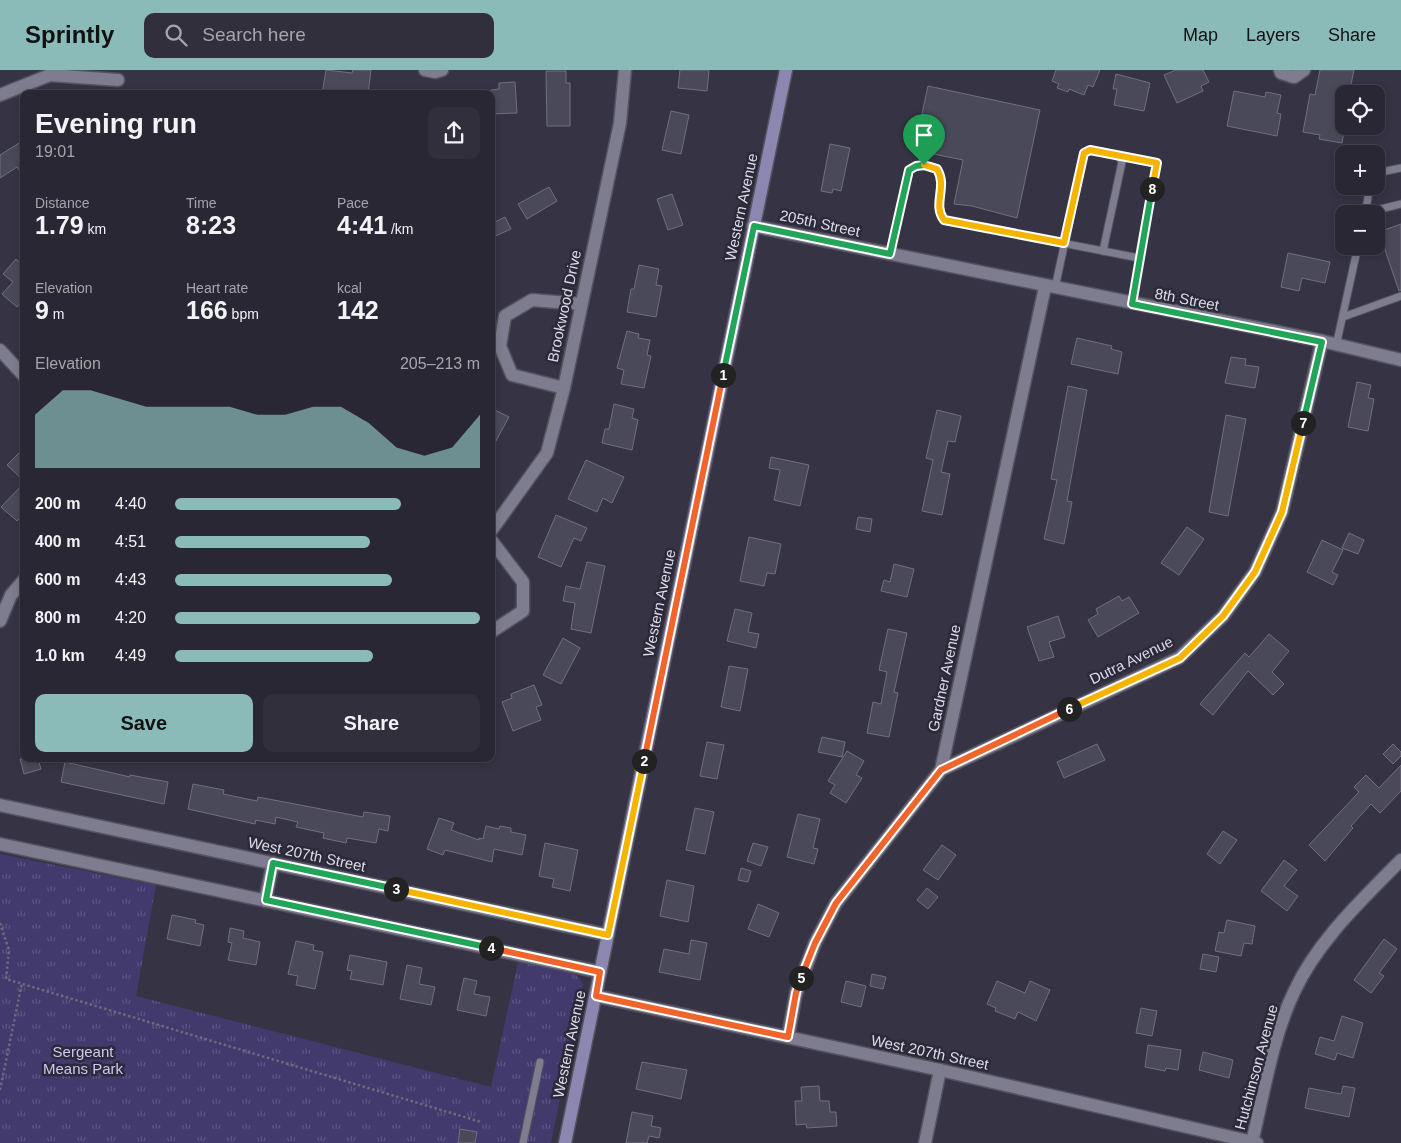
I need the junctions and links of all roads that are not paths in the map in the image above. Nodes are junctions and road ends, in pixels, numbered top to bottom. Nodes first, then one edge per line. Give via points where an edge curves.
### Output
1 (425, 70) edge
2 (442, 70) edge
3 (625, 70) edge
4 (786, 70) edge
5 (1280, 70) edge
6 (1304, 70) edge
7 (118, 80) dead end
8 (0, 95) edge
9 (1118, 155) junction
10 (1401, 168) edge
11 (1385, 171) edge
12 (1401, 204) edge
13 (1385, 208) edge
14 (754, 226) junction
15 (1064, 243) junction
16 (1103, 251) junction
17 (884, 253) junction
18 (1356, 255) edge
19 (1139, 258) junction
20 (1050, 288) junction
21 (1401, 296) edge
22 (581, 304) junction
23 (1132, 304) junction
24 (1342, 317) junction
25 (1322, 342) junction
26 (1336, 346) junction
27 (0, 350) edge
28 (1401, 360) edge
29 (20, 372) edge
30 (564, 388) junction
31 (495, 525) edge
32 (495, 545) edge
33 (20, 585) edge
34 (0, 621) edge
35 (495, 629) edge
36 (941, 770) junction
37 (0, 804) edge
38 (0, 844) edge
39 (1401, 860) edge
40 (273, 863) junction
41 (266, 900) junction
42 (608, 935) junction
43 (600, 972) junction
44 (596, 996) junction
45 (788, 1037) junction
46 (540, 1062) dead end
47 (940, 1070) junction
48 (523, 1143) edge
49 (565, 1143) edge
50 (925, 1143) edge
51 (1254, 1143) edge

1 - 2 street
3 - 22 street, Brookwood Drive via 620,123
4 - 14 main road, Western Avenue
5 - 6 street via 1282,74 1294,77
7 - 8 street via 50,75
9 - 15 lane via 1090,150 1084,153
9 - 16 lane via 1122,162
9 - 19 lane via 1157,163
10 - 11 lane
12 - 13 lane
14 - 17 street, 205th Street
14 - 42 main road, Western Avenue
15 - 16 lane
15 - 17 lane via 944,220 939,205 941,176 937,169 916,166 909,170
15 - 20 lane
16 - 19 lane
17 - 20 street, 8th Street
18 - 24 lane
19 - 23 lane
20 - 23 street, 8th Street
20 - 36 street, Gardner Avenue
21 - 24 lane
22 - 30 street, Brookwood Drive
22 - 30 street via 532,300 505,316 500,346 512,375
23 - 25 street, 8th Street
24 - 26 lane
25 - 26 street, 8th Street
25 - 36 street, Dutra Avenue via 1282,512 1255,572 1223,616 1180,658
26 - 28 street, 8th Street
27 - 29 street
30 - 31 street, Brookwood Drive via 547,453
32 - 35 street via 522,582 523,611
33 - 34 street via 11,595
36 - 45 street, Gardner Avenue via 836,903 815,943 796,993
37 - 40 street, West 207th Street
38 - 41 street
39 - 51 street, Hutchinson Avenue via 1316,952 1294,992 1284,1017
40 - 41 street
40 - 42 street, West 207th Street
41 - 43 street
42 - 43 main road, Western Avenue
43 - 44 main road, Western Avenue
44 - 45 street, West 207th Street
44 - 49 main road, Western Avenue
45 - 47 street, West 207th Street
46 - 48 lane
47 - 50 street
47 - 51 street, West 207th Street

